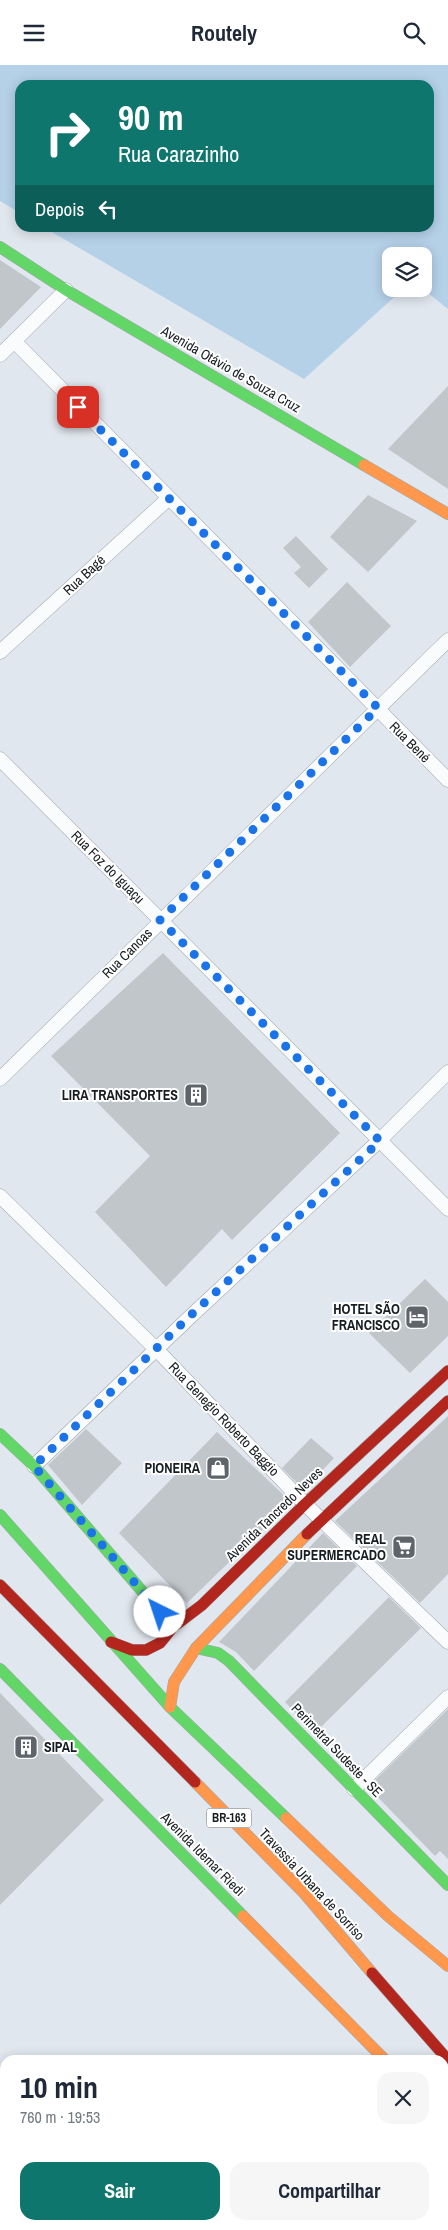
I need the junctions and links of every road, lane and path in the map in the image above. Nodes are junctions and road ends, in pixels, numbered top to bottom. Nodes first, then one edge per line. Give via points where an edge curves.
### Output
1 (0, 247) edge
2 (66, 290) junction
3 (14, 341) junction
4 (0, 355) edge
5 (168, 498) junction
6 (448, 514) edge
7 (448, 639) edge
8 (0, 652) edge
9 (378, 708) junction
10 (0, 759) edge
11 (448, 780) edge
12 (160, 920) junction
13 (448, 1072) edge
14 (0, 1079) edge
15 (380, 1141) junction
16 (0, 1196) edge
17 (448, 1209) edge
18 (157, 1349) junction
19 (448, 1371) edge
20 (448, 1401) edge
21 (0, 1434) edge
22 (34, 1466) junction
23 (305, 1504) junction
24 (0, 1515) edge
25 (322, 1519) junction
26 (0, 1585) edge
27 (173, 1627) junction
28 (111, 1642) junction
29 (448, 1642) edge
30 (196, 1648) junction
31 (0, 1669) edge
32 (448, 1697) edge
33 (170, 1707) junction
34 (354, 1789) junction
35 (448, 1885) edge
36 (448, 1966) edge
37 (432, 2043) junction
38 (448, 2046) edge
39 (380, 2055) edge
40 (444, 2055) edge

1 - 2 main road, Avenida Otávio de Souza Cruz
2 - 3 street
2 - 6 main road, Avenida Otávio de Souza Cruz
3 - 4 street
3 - 5 street, Rua Bené
5 - 8 street, Rua Bagé
5 - 9 street, Rua Bené
7 - 9 street, Rua Canoas
9 - 11 street, Rua Bené
9 - 12 street, Rua Canoas
10 - 12 street, Rua Foz do Iguaçu
12 - 14 street, Rua Canoas
12 - 15 street, Rua Foz do Iguaçu
13 - 15 street
15 - 17 street, Rua Foz do Iguaçu
15 - 18 street
16 - 18 street, Rua Genegio Roberto Baggio
18 - 22 street
18 - 23 street, Rua Genegio Roberto Baggio
19 - 23 main road, Avenida Tancredo Neves
20 - 25 main road
21 - 22 main road
22 - 27 main road
23 - 25 street, Rua Genegio Roberto Baggio
23 - 27 main road, Avenida Tancredo Neves via 202,1605
24 - 28 main road, Travessia Urbana de Sorriso / BR-163
25 - 29 street, Rua Genegio Roberto Baggio
25 - 30 main road
26 - 37 main road, Travessia Urbana de Sorriso / BR-163 via 304,1893
27 - 28 main road, Avenida Tancredo Neves via 160,1643 146,1650 132,1650
27 - 30 main road via 182,1623 194,1627 200,1638
27 - 30 main road via 168,1636 174,1650 188,1654
28 - 33 main road, Travessia Urbana de Sorriso / BR-163
30 - 33 main road via 170,1690
30 - 34 main road, Perimetral Sudeste - SE via 218,1653 229,1661
31 - 39 main road, Avenida Idemar Riedi
32 - 34 street
33 - 36 main road, Travessia Urbana de Sorriso / BR-163 via 388,1916
34 - 35 main road, Perimetral Sudeste - SE
37 - 38 main road
37 - 40 main road, Travessia Urbana de Sorriso / BR-163

